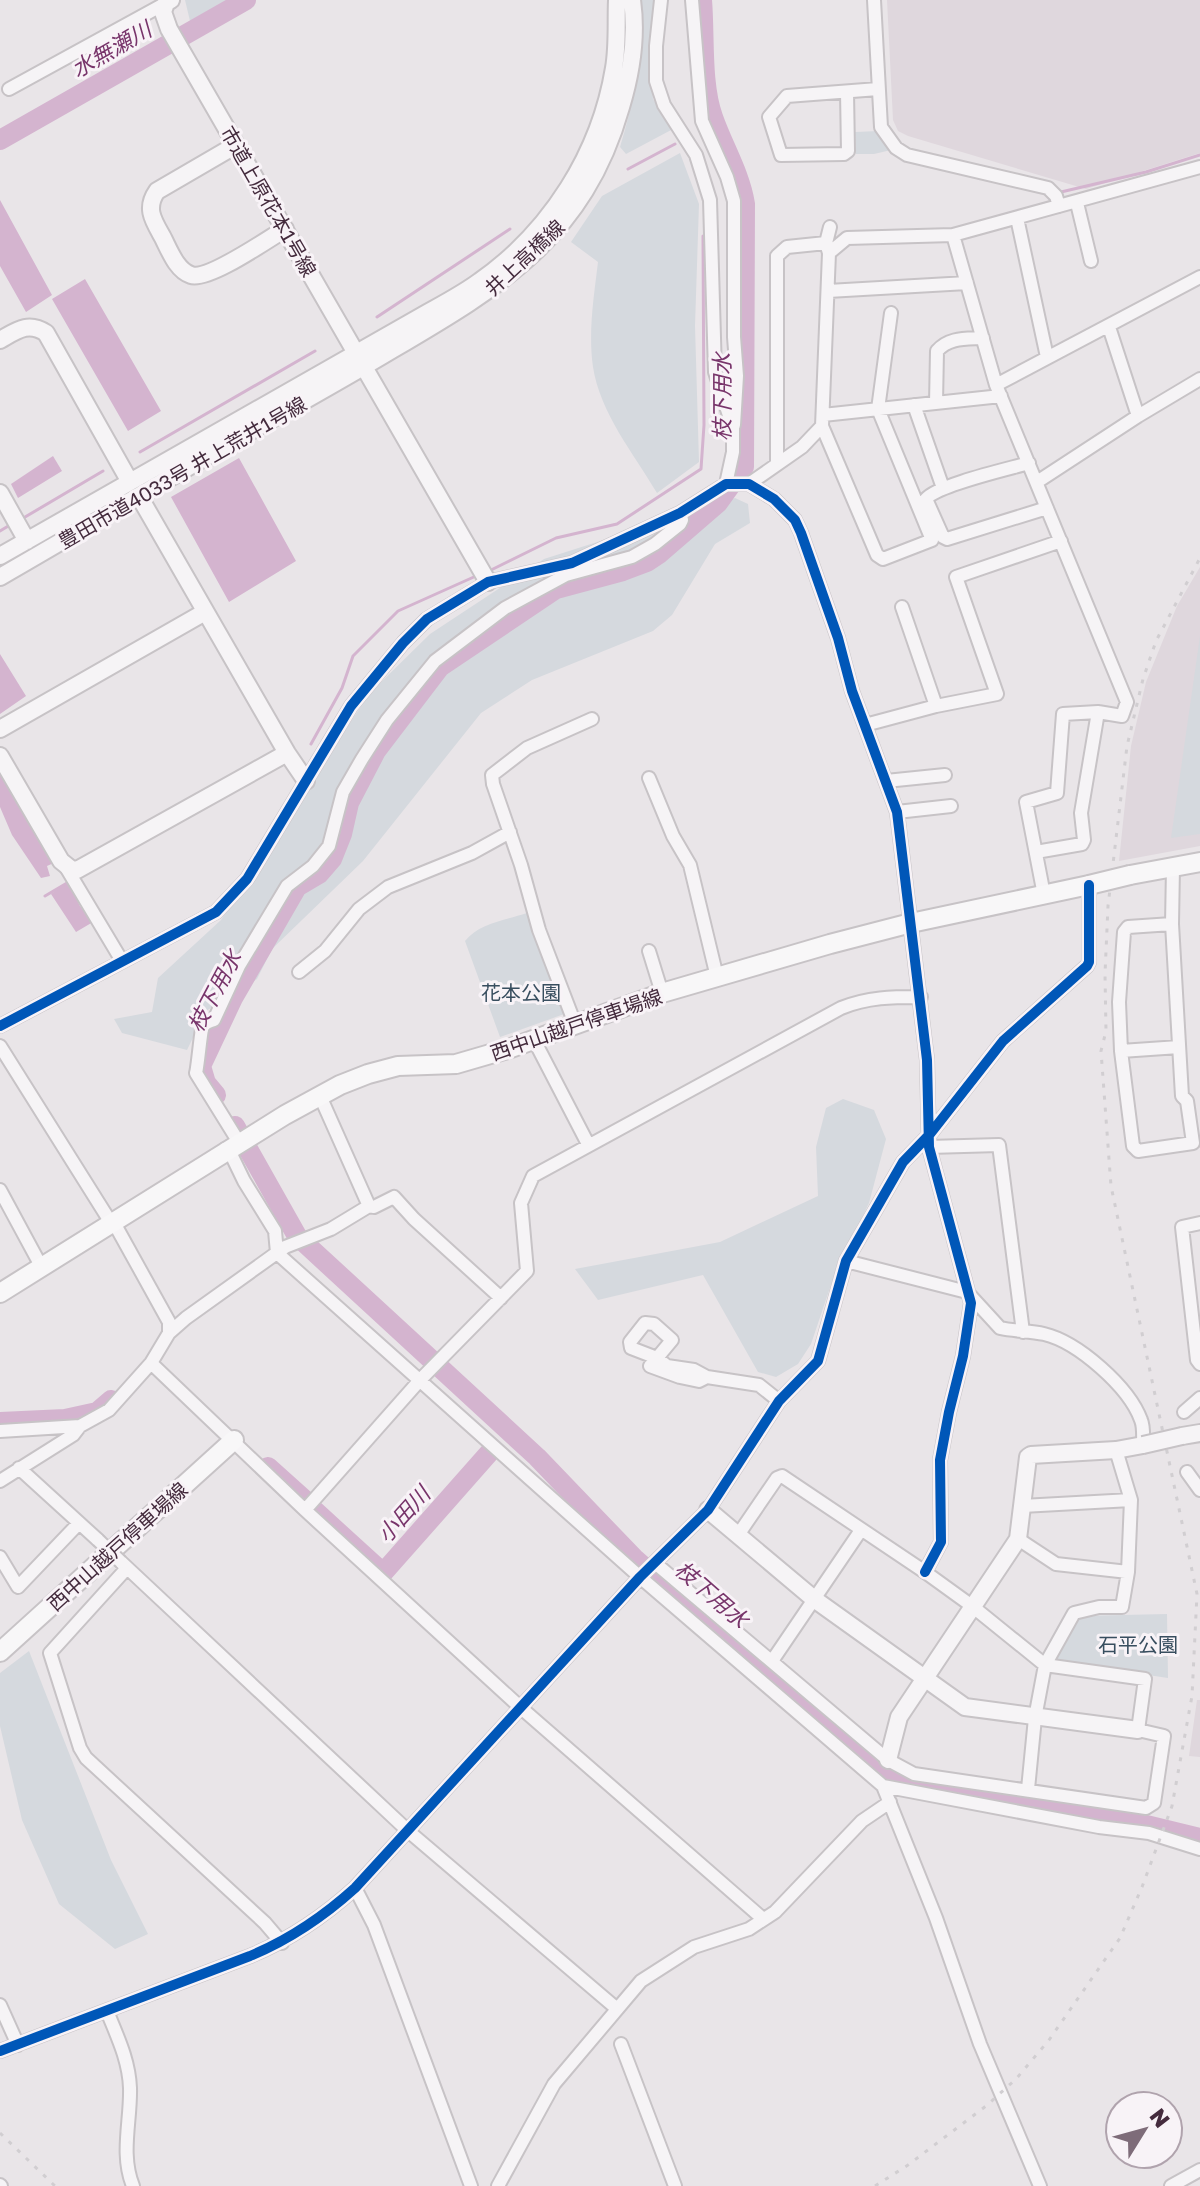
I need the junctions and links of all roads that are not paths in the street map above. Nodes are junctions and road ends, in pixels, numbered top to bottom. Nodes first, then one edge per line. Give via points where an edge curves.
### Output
1 (617, 0) edge
2 (632, 0) edge
3 (661, 0) edge
4 (692, 0) edge
5 (874, 0) edge
6 (168, 2) edge
7 (9, 89) dead end
8 (878, 89) junction
9 (847, 92) junction
10 (236, 145) junction
11 (1200, 167) edge
12 (1077, 203) junction
13 (1059, 206) junction
14 (1017, 218) junction
15 (830, 227) dead end
16 (285, 229) junction
17 (953, 235) junction
18 (827, 248) junction
19 (1091, 261) dead end
20 (1200, 277) edge
21 (967, 283) junction
22 (828, 291) junction
23 (891, 313) dead end
24 (1109, 327) junction
25 (983, 338) junction
26 (0, 340) edge
27 (356, 352) junction
28 (1047, 357) junction
29 (365, 368) junction
30 (1200, 379) edge
31 (999, 390) junction
32 (936, 403) junction
33 (914, 405) junction
34 (878, 409) junction
35 (1138, 416) junction
36 (822, 421) junction
37 (733, 428) junction
38 (1029, 463) junction
39 (777, 464) junction
40 (1037, 482) junction
41 (726, 484) junction
42 (749, 484) junction
43 (943, 488) junction
44 (134, 489) junction
45 (0, 493) edge
46 (1047, 508) junction
47 (680, 513) junction
48 (27, 541) junction
49 (1061, 541) junction
50 (0, 556) edge
51 (0, 577) edge
52 (488, 582) junction
53 (902, 607) dead end
54 (205, 612) junction
55 (936, 706) junction
56 (1098, 712) junction
57 (592, 719) dead end
58 (865, 725) junction
59 (0, 729) edge
60 (287, 753) junction
61 (0, 756) edge
62 (945, 775) dead end
63 (649, 778) dead end
64 (306, 781) junction
65 (886, 781) junction
66 (951, 806) dead end
67 (897, 812) junction
68 (510, 832) junction
69 (1036, 852) junction
70 (1200, 862) edge
71 (64, 864) junction
72 (1173, 867) junction
73 (1089, 885) junction
74 (1044, 895) junction
75 (911, 923) junction
76 (1172, 924) junction
77 (649, 951) dead end
78 (122, 961) junction
79 (299, 972) dead end
80 (717, 977) junction
81 (662, 993) junction
82 (921, 997) junction
83 (575, 1024) junction
84 (0, 1026) edge
85 (533, 1038) junction
86 (0, 1046) edge
87 (1179, 1047) junction
88 (1121, 1051) junction
89 (320, 1096) junction
90 (930, 1134) junction
91 (588, 1144) junction
92 (234, 1145) junction
93 (929, 1147) junction
94 (0, 1190) edge
95 (369, 1206) junction
96 (113, 1221) junction
97 (1200, 1223) edge
98 (277, 1253) junction
99 (846, 1261) junction
100 (41, 1266) junction
101 (967, 1292) junction
102 (0, 1293) edge
103 (501, 1298) junction
104 (1196, 1314) edge
105 (1023, 1332) junction
106 (169, 1333) junction
107 (653, 1362) dead end
108 (151, 1363) junction
109 (1200, 1364) edge
110 (424, 1376) junction
111 (1200, 1398) edge
112 (779, 1401) junction
113 (1184, 1412) dead end
114 (80, 1426) junction
115 (0, 1431) edge
116 (1200, 1433) edge
117 (234, 1440) junction
118 (1143, 1445) junction
119 (1116, 1450) junction
120 (19, 1468) junction
121 (1187, 1472) dead end
122 (0, 1481) edge
123 (1200, 1490) edge
124 (1131, 1500) junction
125 (1022, 1506) junction
126 (305, 1510) junction
127 (708, 1510) junction
128 (79, 1523) junction
129 (861, 1530) junction
130 (738, 1535) junction
131 (1018, 1539) junction
132 (0, 1557) edge
133 (655, 1563) junction
134 (124, 1565) junction
135 (925, 1572) junction
136 (1128, 1572) junction
137 (642, 1575) junction
138 (814, 1599) junction
139 (972, 1606) junction
140 (0, 1652) edge
141 (772, 1661) junction
142 (1045, 1665) junction
143 (923, 1679) junction
144 (520, 1707) junction
145 (1035, 1718) junction
146 (1138, 1730) junction
147 (888, 1760) junction
148 (883, 1784) junction
149 (1028, 1789) junction
150 (890, 1802) junction
151 (407, 1830) junction
152 (1200, 1849) edge
153 (355, 1888) junction
154 (762, 1918) junction
155 (282, 1943) junction
156 (0, 2005) edge
157 (616, 2008) junction
158 (107, 2011) junction
159 (621, 2044) dead end
160 (18, 2045) junction
161 (0, 2051) edge
162 (1200, 2170) edge
163 (133, 2186) edge
164 (471, 2186) edge
165 (498, 2186) edge
166 (675, 2186) edge
167 (1040, 2186) edge
168 (1171, 2186) edge

1 - 27 street, 井上高橋線 via 617,50 603,111 589,151 556,208 481,281
2 - 29 street, 井上高橋線 via 629,82 614,132 575,207 503,281
3 - 37 street via 656,81 664,105 696,155 710,200 715,372
4 - 37 street via 702,121 734,201
5 - 8 street
6 - 7 street
6 - 10 street, 市道上原花本1号線 via 163,12 169,29
8 - 9 street
8 - 13 street via 881,127 896,148 1048,188
9 - 9 street via 787,96 769,117 781,155 848,151
10 - 16 street, 市道上原花本1号線
10 - 16 street via 152,198 153,221 179,266 192,276 213,272
11 - 12 street
12 - 13 street
12 - 19 street
13 - 14 street
14 - 17 street
14 - 28 street
15 - 18 street
16 - 27 street, 市道上原花本1号線
17 - 18 street via 847,238
17 - 21 street
18 - 22 street
18 - 39 street via 787,247 777,256
20 - 24 street
21 - 22 street
21 - 25 street
22 - 36 street
23 - 34 street
24 - 28 street
24 - 35 street
25 - 31 street
25 - 32 street via 951,341 937,351
26 - 44 street via 27,326 46,333
27 - 29 street, 市道上原花本1号線
27 - 44 street, 豊田市道4033号 井上荒井1号線
28 - 31 street
29 - 44 street, 豊田市道4033号 井上荒井1号線
29 - 52 street, 市道上原花本1号線
30 - 35 street
31 - 32 street
31 - 38 street
32 - 33 street
33 - 34 street
33 - 43 street
34 - 36 street
34 - 36 street via 932,540 883,559
35 - 40 street
36 - 39 street via 802,447
37 - 41 street
38 - 40 street
38 - 43 street
39 - 42 street
40 - 46 street
41 - 42 street
41 - 47 street
42 - 58 street via 795,520
43 - 46 street via 926,499 947,539
44 - 48 street, 豊田市道4033号 井上荒井1号線
44 - 51 street, 豊田市道4033号 井上荒井1号線
44 - 54 street
45 - 48 street
46 - 49 street
47 - 52 street via 572,563
47 - 92 street via 680,524 647,549 566,575 505,608 435,661 387,720 343,792 329,846 287,886 214,1020 200,1030 196,1073
48 - 50 street, 豊田市道4033号 井上荒井1号線
49 - 55 street via 956,577 997,694
49 - 56 street via 1127,702 1122,716
52 - 64 street via 427,619 403,643 351,706
53 - 55 street
54 - 59 street
54 - 60 street
55 - 58 street
56 - 69 street via 1081,813 1084,840
56 - 69 street via 1063,714 1057,793 1026,802
57 - 68 street via 527,748 492,775
58 - 65 street
60 - 64 street
60 - 71 street via 80,869
61 - 71 street
62 - 65 street
63 - 80 street via 690,865
64 - 78 street via 247,879 225,903 198,924
65 - 67 street
66 - 67 street
67 - 75 street
68 - 79 street via 388,887 359,909 325,951
68 - 83 street
69 - 74 street
70 - 72 main road, 西中山越戸停車場線
71 - 78 street
72 - 73 main road, 西中山越戸停車場線, bridge
72 - 76 street
73 - 74 main road, 西中山越戸停車場線
73 - 90 street via 1087,966 1003,1041
74 - 75 main road, 西中山越戸停車場線
75 - 80 main road, 西中山越戸停車場線
75 - 82 street
76 - 87 street
76 - 88 street via 1128,927 1124,932
77 - 81 street
78 - 84 street
80 - 81 main road, 西中山越戸停車場線
81 - 83 main road, 西中山越戸停車場線
82 - 90 street
82 - 91 street via 878,997 841,1008
83 - 85 main road, 西中山越戸停車場線
85 - 89 main road, 西中山越戸停車場線 via 456,1064 398,1066 368,1074
85 - 91 street
86 - 96 street
87 - 88 street
87 - 88 street via 1182,1096 1193,1143 1138,1151 1133,1146
89 - 92 main road, 西中山越戸停車場線
89 - 95 street
90 - 93 street
90 - 99 street via 903,1162
91 - 103 street via 533,1176 521,1203 527,1271
92 - 96 main road, 西中山越戸停車場線
92 - 98 street via 244,1181 275,1231
93 - 101 street
93 - 105 street via 999,1145
94 - 100 street
95 - 98 street
95 - 103 street via 394,1197
96 - 100 main road, 西中山越戸停車場線
96 - 106 street via 169,1322
97 - 104 street via 1182,1227
98 - 106 street
98 - 110 street
99 - 101 street
99 - 112 street via 818,1361
100 - 102 main road, 西中山越戸停車場線
101 - 105 street via 1000,1328
101 - 135 street via 971,1303 963,1356 940,1460 941,1542
103 - 110 street
104 - 109 street
105 - 118 street via 1044,1334 1074,1348 1116,1381 1142,1422
106 - 108 street
107 - 112 street via 759,1385
108 - 114 street via 109,1410
108 - 117 street
110 - 126 street
110 - 137 street
111 - 113 street
112 - 127 street
114 - 115 street
114 - 120 street
116 - 118 street, bridge
117 - 126 street
117 - 140 main road, 西中山越戸停車場線
118 - 119 street
119 - 124 street
119 - 125 street via 1031,1455
120 - 122 street
120 - 128 street
121 - 123 street
124 - 125 street
124 - 136 street
125 - 131 street
126 - 144 street
127 - 130 street
127 - 133 street
128 - 132 street via 18,1587
128 - 134 street, bridge
129 - 130 street via 779,1476
129 - 135 street
129 - 138 street
130 - 138 street
131 - 136 street via 1056,1564
131 - 139 street
133 - 137 street
133 - 141 street
134 - 151 street
134 - 155 street via 50,1653 80,1748
135 - 139 street
136 - 142 street via 1122,1607 1074,1613
137 - 144 street
137 - 148 street
138 - 141 street
138 - 143 street
139 - 142 street
139 - 143 street
141 - 147 street
142 - 145 street
142 - 146 street via 1145,1679
143 - 145 street via 965,1707
143 - 147 street via 899,1717
144 - 151 street
144 - 154 street
145 - 146 street
145 - 149 street
146 - 149 street via 1164,1736 1154,1803 1149,1807
147 - 148 street
147 - 149 street via 914,1774
148 - 150 street
148 - 152 street via 1149,1833
150 - 154 street via 862,1821 775,1912
150 - 167 street via 980,2044
151 - 153 street
151 - 157 street
153 - 155 street
153 - 164 street via 374,1925
154 - 157 street via 749,1929 694,1947 661,1966
155 - 158 street
156 - 160 street
157 - 165 street via 554,2084
158 - 160 street
158 - 163 street via 129,2073 126,2159
159 - 166 street
160 - 161 street
162 - 168 street

